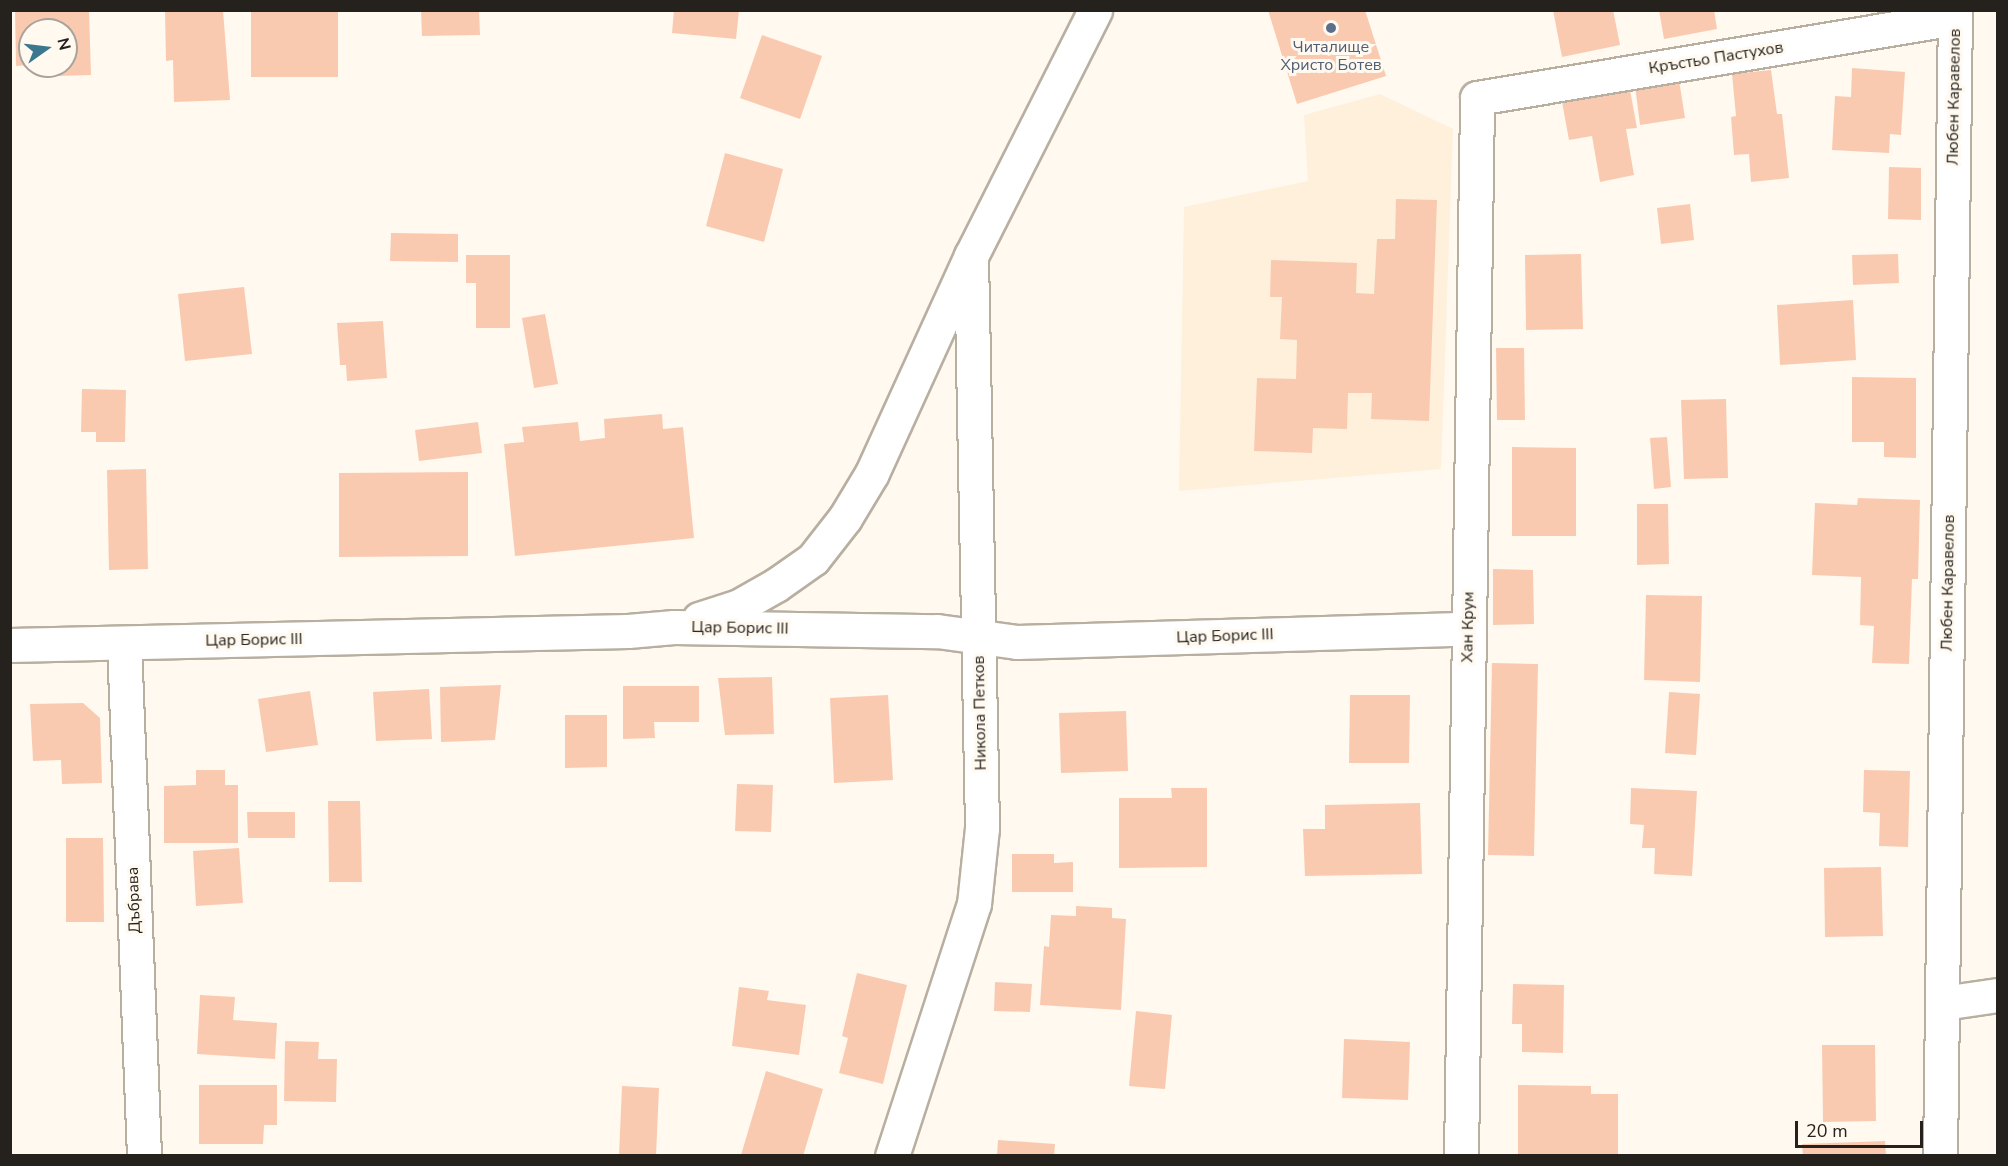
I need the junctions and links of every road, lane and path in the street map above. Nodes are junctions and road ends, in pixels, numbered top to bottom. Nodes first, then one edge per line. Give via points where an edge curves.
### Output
1 (1095, 10) edge
2 (1955, 14) edge
3 (1477, 98) joint
4 (970, 256) junction
5 (674, 627) junction
6 (1468, 629) junction
7 (979, 638) junction
8 (124, 644) junction
9 (10, 645) edge
10 (1998, 995) edge
11 (1943, 1003) junction
12 (144, 1155) edge
13 (892, 1155) edge
14 (1461, 1155) edge
15 (1940, 1155) edge

1 - 4 street
2 - 3 street, Кръстьо Пастухов
2 - 11 street, Любен Каравелов
3 - 6 street, Хан Крум
4 - 5 street via 872,473 845,518 813,559 738,607
4 - 7 street, Никола Петков
5 - 7 street, Цар Борис III via 937,631
5 - 8 street, Цар Борис III
6 - 7 street, Цар Борис III via 1017,642
6 - 14 street, Хан Крум
7 - 13 street, Никола Петков via 982,828 974,904
8 - 9 street, Цар Борис III
8 - 12 street, Дъбрава
10 - 11 street
11 - 15 street, Любен Каравелов

